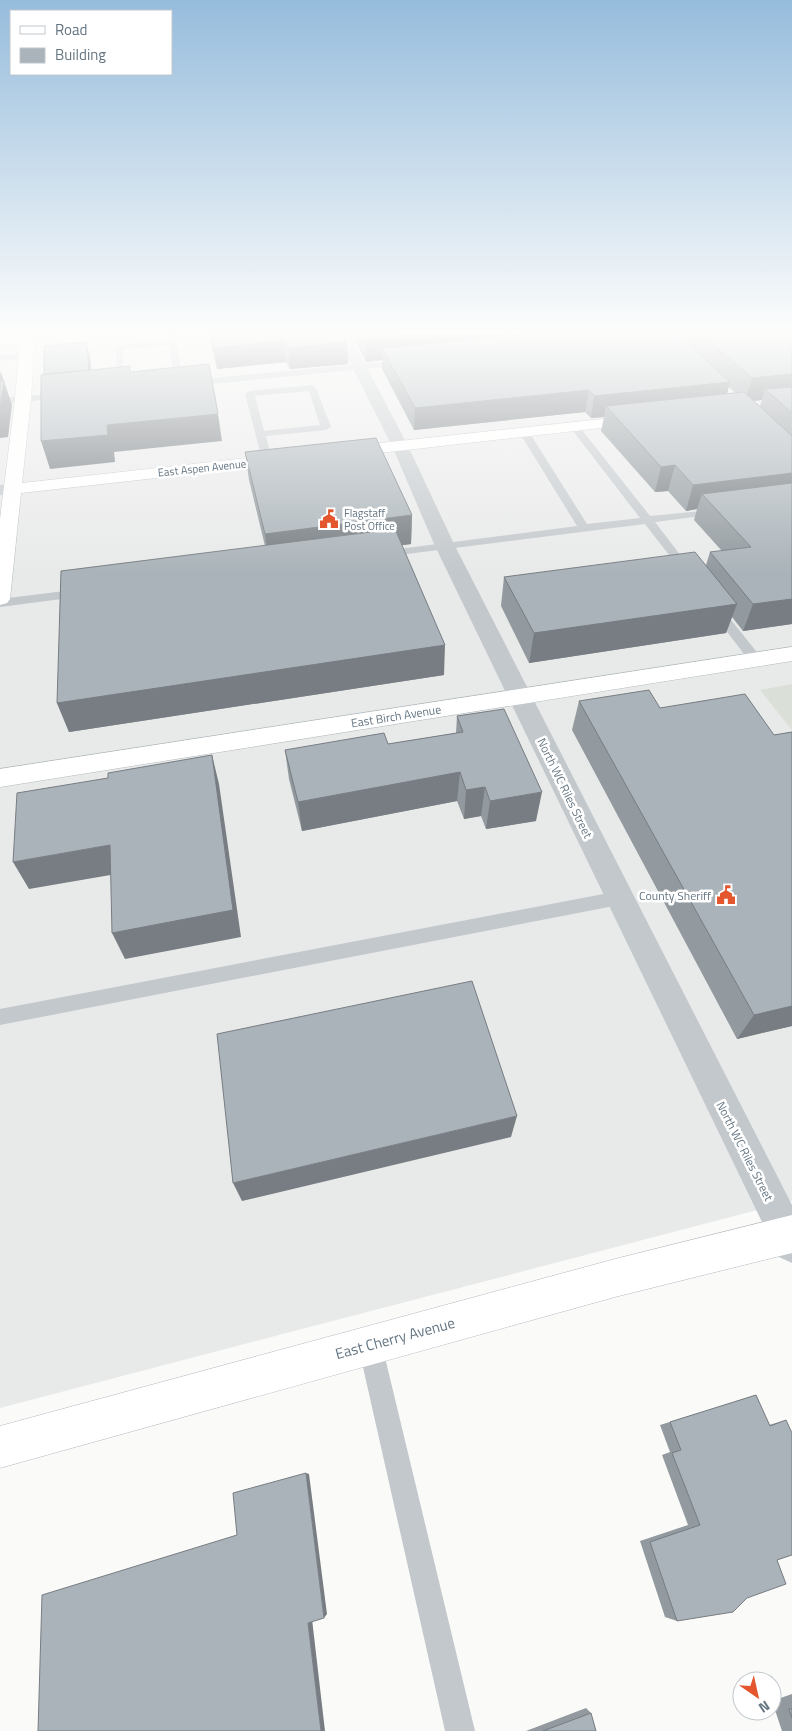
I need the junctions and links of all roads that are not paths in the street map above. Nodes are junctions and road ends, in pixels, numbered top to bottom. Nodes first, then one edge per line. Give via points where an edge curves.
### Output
1 (21, 412) edge
2 (254, 412) edge
3 (321, 412) edge
4 (382, 412) edge
5 (654, 418) edge
6 (575, 427) junction
7 (524, 432) junction
8 (260, 434) junction
9 (400, 446) junction
10 (333, 454) edge
11 (304, 457) edge
12 (267, 461) junction
13 (6, 489) edge
14 (734, 509) edge
15 (648, 520) junction
16 (584, 528) junction
17 (446, 546) junction
18 (366, 556) edge
19 (696, 584) edge
20 (89, 592) edge
21 (0, 599) edge
22 (708, 599) edge
23 (0, 603) edge
24 (792, 654) edge
25 (755, 659) junction
26 (520, 696) junction
27 (0, 778) edge
28 (620, 898) junction
29 (0, 1017) edge
30 (790, 1238) edge
31 (370, 1346) junction
32 (0, 1447) edge
33 (460, 1731) edge

1 - 13 street
2 - 8 lane
3 - 8 lane via 326,427
4 - 9 street, North WC Riles Street
5 - 6 street
6 - 7 street
6 - 15 lane
7 - 9 street
7 - 16 lane
8 - 12 lane
9 - 10 street
9 - 17 street, North WC Riles Street
11 - 12 street, East Aspen Avenue
12 - 13 street, East Aspen Avenue
13 - 21 street
14 - 15 lane
15 - 16 lane
15 - 19 lane
16 - 17 lane
17 - 18 lane
17 - 26 street, North WC Riles Street
20 - 23 lane
22 - 25 lane
24 - 25 street, East Birch Avenue
25 - 26 street, East Birch Avenue
26 - 27 street, East Birch Avenue
26 - 28 street, North WC Riles Street
28 - 29 lane
28 - 30 street, North WC Riles Street
30 - 31 street, East Cherry Avenue via 615,1278
31 - 32 street, East Cherry Avenue
31 - 33 lane

